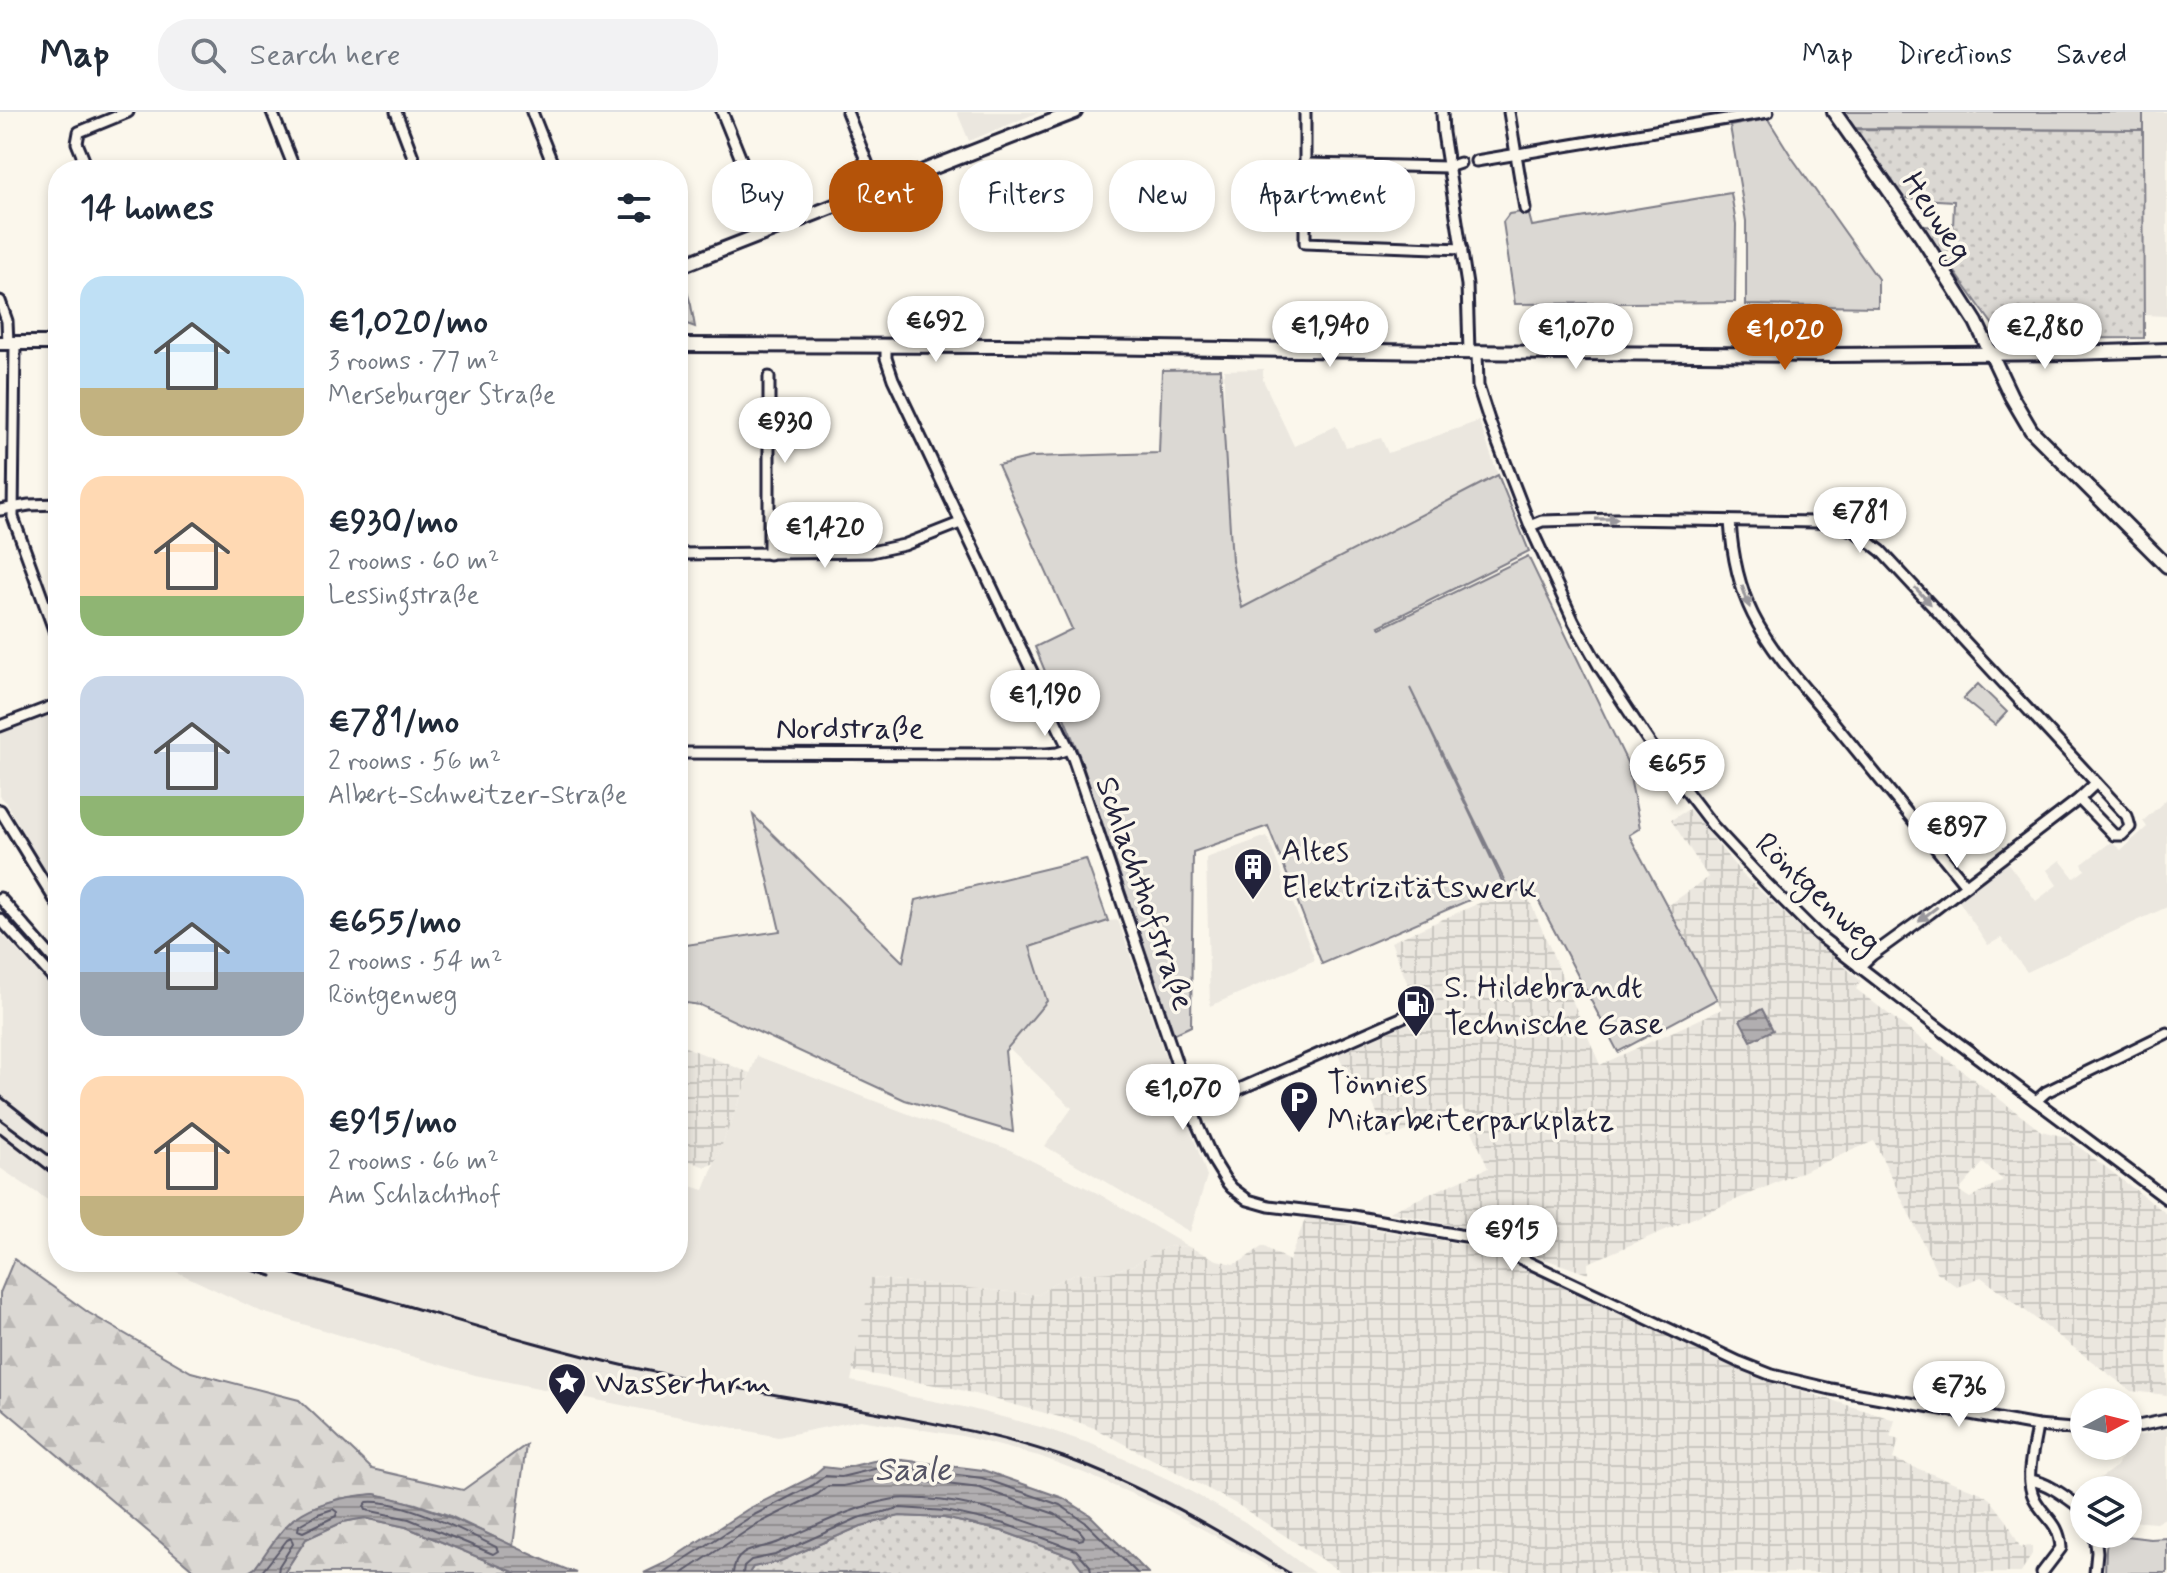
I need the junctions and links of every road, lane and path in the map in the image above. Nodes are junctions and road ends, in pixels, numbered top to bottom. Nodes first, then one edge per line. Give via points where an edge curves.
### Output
1 (128, 112) edge
2 (272, 112) edge
3 (396, 112) edge
4 (532, 112) edge
5 (722, 112) edge
6 (847, 112) edge
7 (1075, 112) edge
8 (1305, 112) edge
9 (1509, 112) edge
10 (1768, 112) edge
11 (1834, 112) edge
12 (1442, 113) edge
13 (1516, 155) junction
14 (84, 160) edge
15 (291, 160) edge
16 (414, 160) edge
17 (551, 160) edge
18 (741, 160) edge
19 (866, 160) edge
20 (1306, 160) edge
21 (1476, 161) dead end
22 (1460, 163) dead end
23 (943, 164) edge
24 (1415, 166) edge
25 (1448, 167) junction
26 (1525, 209) dead end
27 (767, 232) edge
28 (1305, 232) edge
29 (1462, 249) junction
30 (688, 263) edge
31 (0, 301) edge
32 (7, 343) edge
33 (48, 343) edge
34 (688, 345) edge
35 (886, 346) junction
36 (2167, 350) edge
37 (1473, 352) junction
38 (1991, 354) junction
39 (769, 377) dead end
40 (48, 505) edge
41 (13, 507) junction
42 (0, 510) edge
43 (1730, 521) junction
44 (960, 523) junction
45 (1530, 526) junction
46 (688, 554) edge
47 (769, 554) junction
48 (2167, 566) edge
49 (48, 614) edge
50 (48, 708) edge
51 (0, 726) edge
52 (1069, 749) junction
53 (688, 753) edge
54 (2096, 783) junction
55 (2079, 799) junction
56 (0, 810) edge
57 (1965, 884) junction
58 (48, 889) edge
59 (0, 898) edge
60 (0, 919) edge
61 (48, 953) edge
62 (1859, 967) junction
63 (48, 972) edge
64 (1412, 1013) dead end
65 (2167, 1033) edge
66 (2036, 1101) junction
67 (1192, 1110) junction
68 (2167, 1199) edge
69 (2167, 1420) edge
70 (2142, 1425) edge
71 (2037, 1426) junction
72 (2070, 1429) edge
73 (2030, 1480) junction
74 (2070, 1501) edge
75 (2097, 1548) edge
76 (2042, 1573) edge
77 (2095, 1573) edge

1 - 14 street via 77,137
2 - 15 street
3 - 16 street
4 - 17 street
5 - 18 street
6 - 19 street
7 - 23 main road
8 - 20 street
9 - 13 street
10 - 13 street
11 - 38 main road, Heuweg via 1936,259
12 - 25 street, Röntgenweg
13 - 21 street
13 - 26 street
22 - 25 street
24 - 25 street
25 - 29 street, Röntgenweg
27 - 30 main road
28 - 29 street via 1305,243
29 - 37 street, Röntgenweg
31 - 32 street
32 - 33 main road
32 - 41 street
34 - 35 main road
35 - 37 main road
35 - 44 street, Schlachthofstraße via 893,379
36 - 38 main road
37 - 38 main road
37 - 45 street, Röntgenweg via 1479,390
38 - 48 main road, Heuweg via 2038,438
39 - 47 street
40 - 41 street
41 - 42 street
41 - 49 street
45 -> 43 street via 1542,521 1616,519
43 -> 54 street via 1833,524 1869,541
43 -> 57 street via 1744,592 1761,631
44 - 47 street via 871,552
44 - 52 street, Schlachthofstraße
45 - 62 street, Röntgenweg via 1586,644 1651,745 1713,826 1767,884
46 - 47 street
50 - 51 street
52 - 53 street, Nordstraße via 1046,754
52 - 67 street, Schlachthofstraße
54 - 55 street
54 - 55 street via 2128,818 2127,832 2114,835
55 - 57 street
56 - 58 street
57 -> 62 street
59 - 61 street
60 - 63 street
62 - 66 street, Röntgenweg
64 - 67 street
65 - 66 street
66 - 68 street, Röntgenweg
67 - 71 street, Schlachthofstraße via 1213,1160 1232,1188 1248,1200 1472,1237 1772,1375
69 - 70 street
71 - 72 street, Schlachthofstraße
71 - 73 street
73 - 74 street
73 - 76 street via 2035,1499 2060,1535 2061,1548
75 - 77 street

